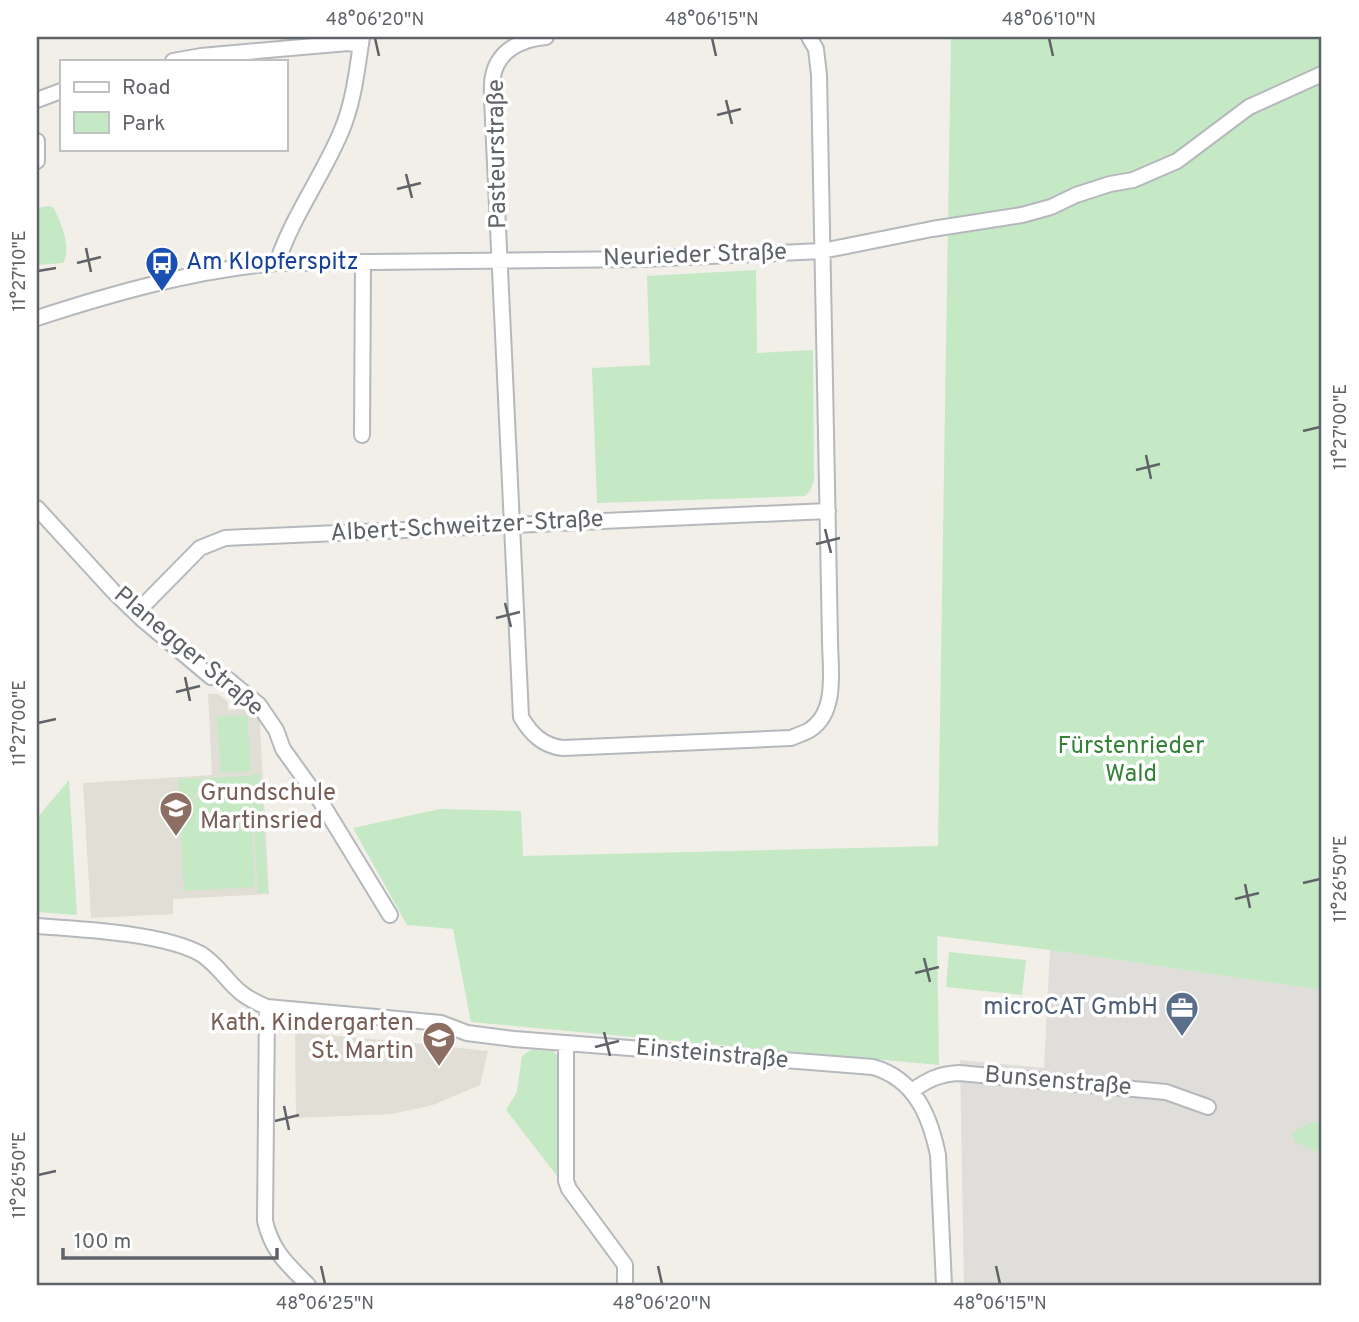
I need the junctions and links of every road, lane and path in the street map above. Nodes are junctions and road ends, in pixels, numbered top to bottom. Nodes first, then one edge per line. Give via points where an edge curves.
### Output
1 (546, 37) edge
2 (809, 37) edge
3 (361, 41) edge
4 (179, 60) edge
5 (1322, 75) edge
6 (60, 91) edge
7 (37, 100) edge
8 (37, 141) edge
9 (37, 161) edge
10 (822, 251) junction
11 (500, 261) junction
12 (277, 263) junction
13 (363, 263) junction
14 (37, 318) edge
15 (362, 435) dead end
16 (37, 508) edge
17 (828, 511) junction
18 (512, 525) junction
19 (136, 613) junction
20 (390, 915) dead end
21 (37, 926) edge
22 (268, 1007) junction
23 (566, 1043) junction
24 (912, 1091) junction
25 (1208, 1107) dead end
26 (307, 1285) edge
27 (625, 1285) edge
28 (944, 1285) edge

1 - 11 street, Pasteurstraße via 526,39 504,52 492,76
2 - 10 street via 819,75
3 - 4 street
3 - 12 street via 355,88 343,129
5 - 10 street, Neurieder Straße via 1249,107 1177,161 1133,180 1022,215
6 - 7 street
8 - 9 street
10 - 11 street, Neurieder Straße
10 - 17 street, Pasteurstraße
11 - 13 street, Neurieder Straße
11 - 18 street, Pasteurstraße
12 - 13 street, Neurieder Straße
12 - 14 street, Neurieder Straße via 149,285
13 - 15 street
16 - 19 street, Planegger Straße
17 - 18 street, Albert-Schweitzer-Straße
17 - 18 street, Pasteurstraße via 831,652 827,707 811,729 791,738 563,748 543,742 521,717
18 - 19 street, Albert-Schweitzer-Straße via 225,538 200,548
19 - 20 street, Planegger Straße via 211,677 226,678 259,705
21 - 22 street, Einsteinstraße via 177,944 202,955 238,990
22 - 23 street, Einsteinstraße via 441,1023 467,1033
22 - 26 street via 265,1221 278,1254
23 - 24 street, Einsteinstraße via 873,1068 893,1075
23 - 27 street via 566,1181 625,1265
24 - 25 street, Bunsenstraße via 927,1080 959,1073 1166,1092
24 - 28 street, Einsteinstraße via 929,1117 938,1155

